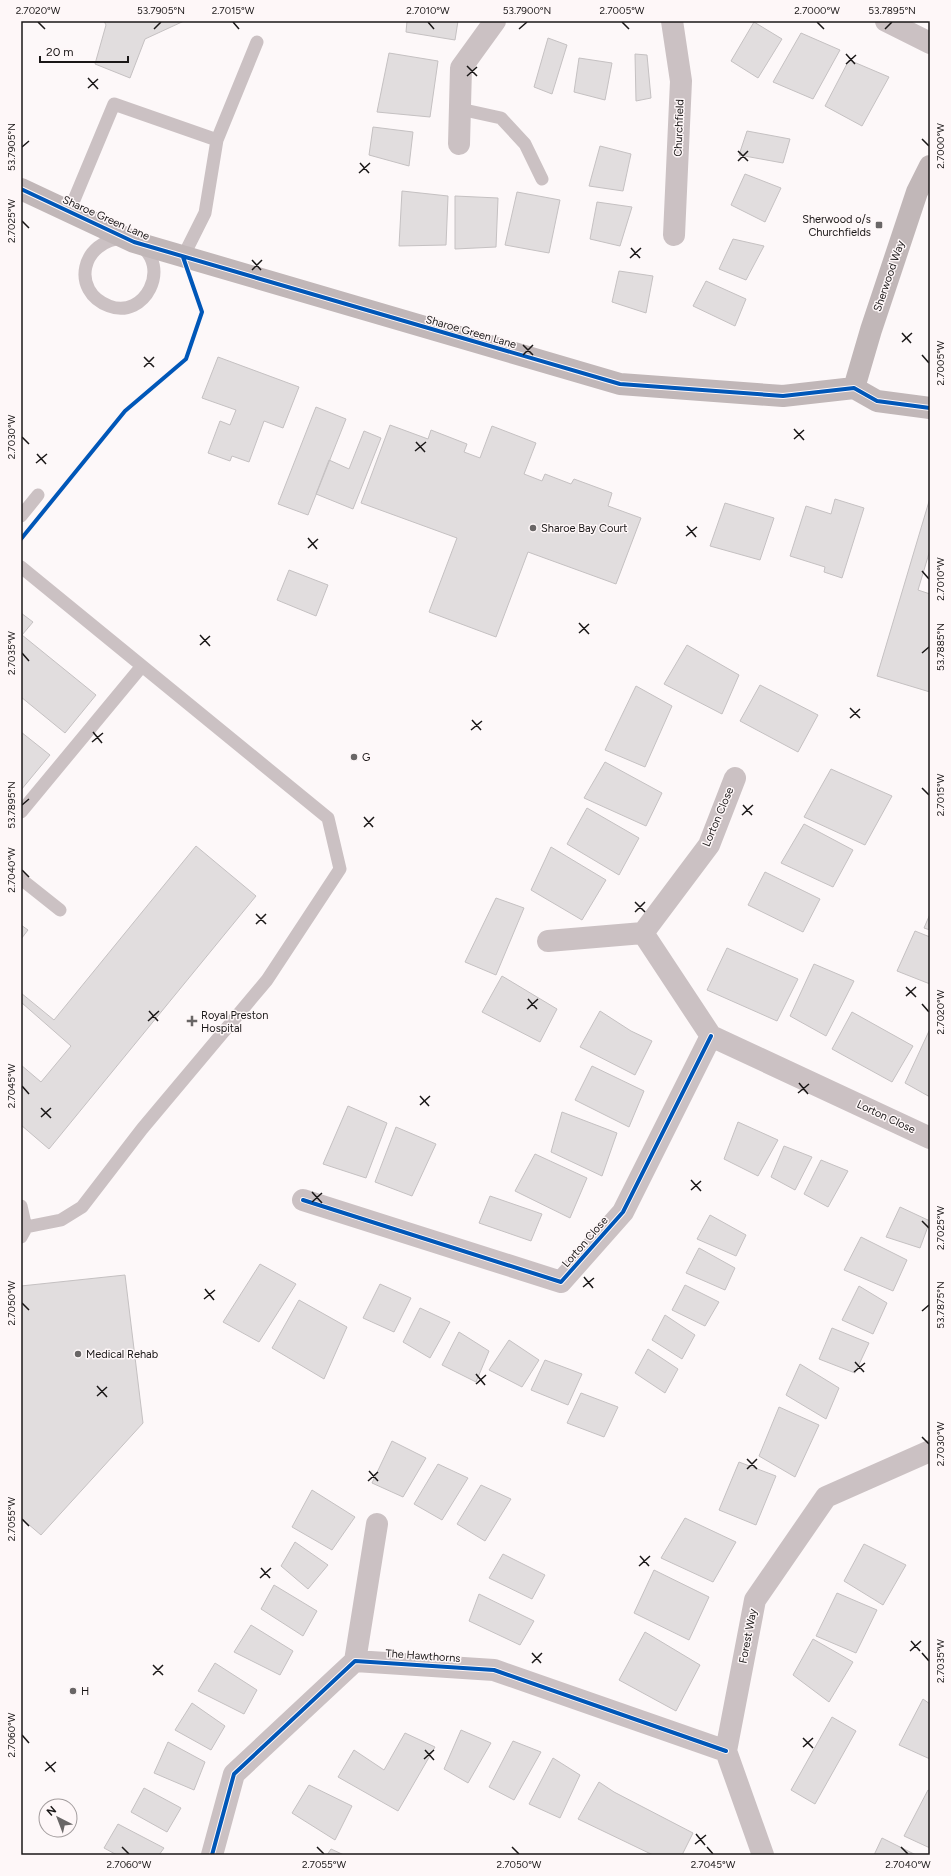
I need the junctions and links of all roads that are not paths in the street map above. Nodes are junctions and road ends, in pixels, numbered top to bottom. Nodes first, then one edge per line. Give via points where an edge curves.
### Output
1 (495, 21) edge
2 (672, 21) edge
3 (886, 21) edge
4 (257, 42) dead end
5 (930, 43) edge
6 (460, 109) junction
7 (217, 140) junction
8 (459, 144) dead end
9 (930, 166) edge
10 (542, 179) dead end
11 (21, 190) edge
12 (69, 212) junction
13 (674, 235) dead end
14 (129, 240) junction
15 (183, 257) junction
16 (854, 388) junction
17 (930, 408) edge
18 (38, 495) dead end
19 (21, 516) edge
20 (21, 567) edge
21 (142, 666) junction
22 (735, 778) dead end
23 (21, 812) edge
24 (21, 879) edge
25 (60, 910) dead end
26 (643, 933) junction
27 (548, 941) dead end
28 (711, 1036) junction
29 (930, 1138) edge
30 (303, 1200) dead end
31 (21, 1206) edge
32 (23, 1231) edge
33 (930, 1451) edge
34 (377, 1524) dead end
35 (355, 1661) junction
36 (726, 1751) junction
37 (212, 1855) edge
38 (763, 1855) edge

1 - 6 street via 460,68
2 - 13 street, Churchfield via 681,81
3 - 5 street
4 - 7 lane
6 - 8 street
6 - 10 lane via 501,118 525,144
7 - 12 lane via 114,104
7 - 15 lane via 205,213
9 - 16 street, Sherwood Way via 914,200 870,330
11 - 12 street, Sharoe Green Lane
12 - 14 street, Sharoe Green Lane
14 - 14 lane via 144,248 151,258 154,280 142,300 122,308 110,306 91,294 86,283 87,260 93,250 102,243 113,239
14 - 15 street, Sharoe Green Lane
15 - 16 street, Sharoe Green Lane via 620,384 783,396
16 - 17 street via 876,401
18 - 19 lane
20 - 21 lane
21 - 23 lane
21 - 32 lane via 328,818 340,869 267,980 142,1129 82,1207 61,1220
22 - 26 street, Lorton Close via 709,845
24 - 25 lane
26 - 27 street
26 - 28 street
28 - 29 street, Lorton Close
28 - 30 street, Lorton Close via 623,1212 561,1282
31 - 32 lane
33 - 36 street, Forest Way via 826,1497 755,1600
34 - 35 street
35 - 36 street, The Hawthorns via 494,1670
35 - 37 street via 234,1774
36 - 38 street

